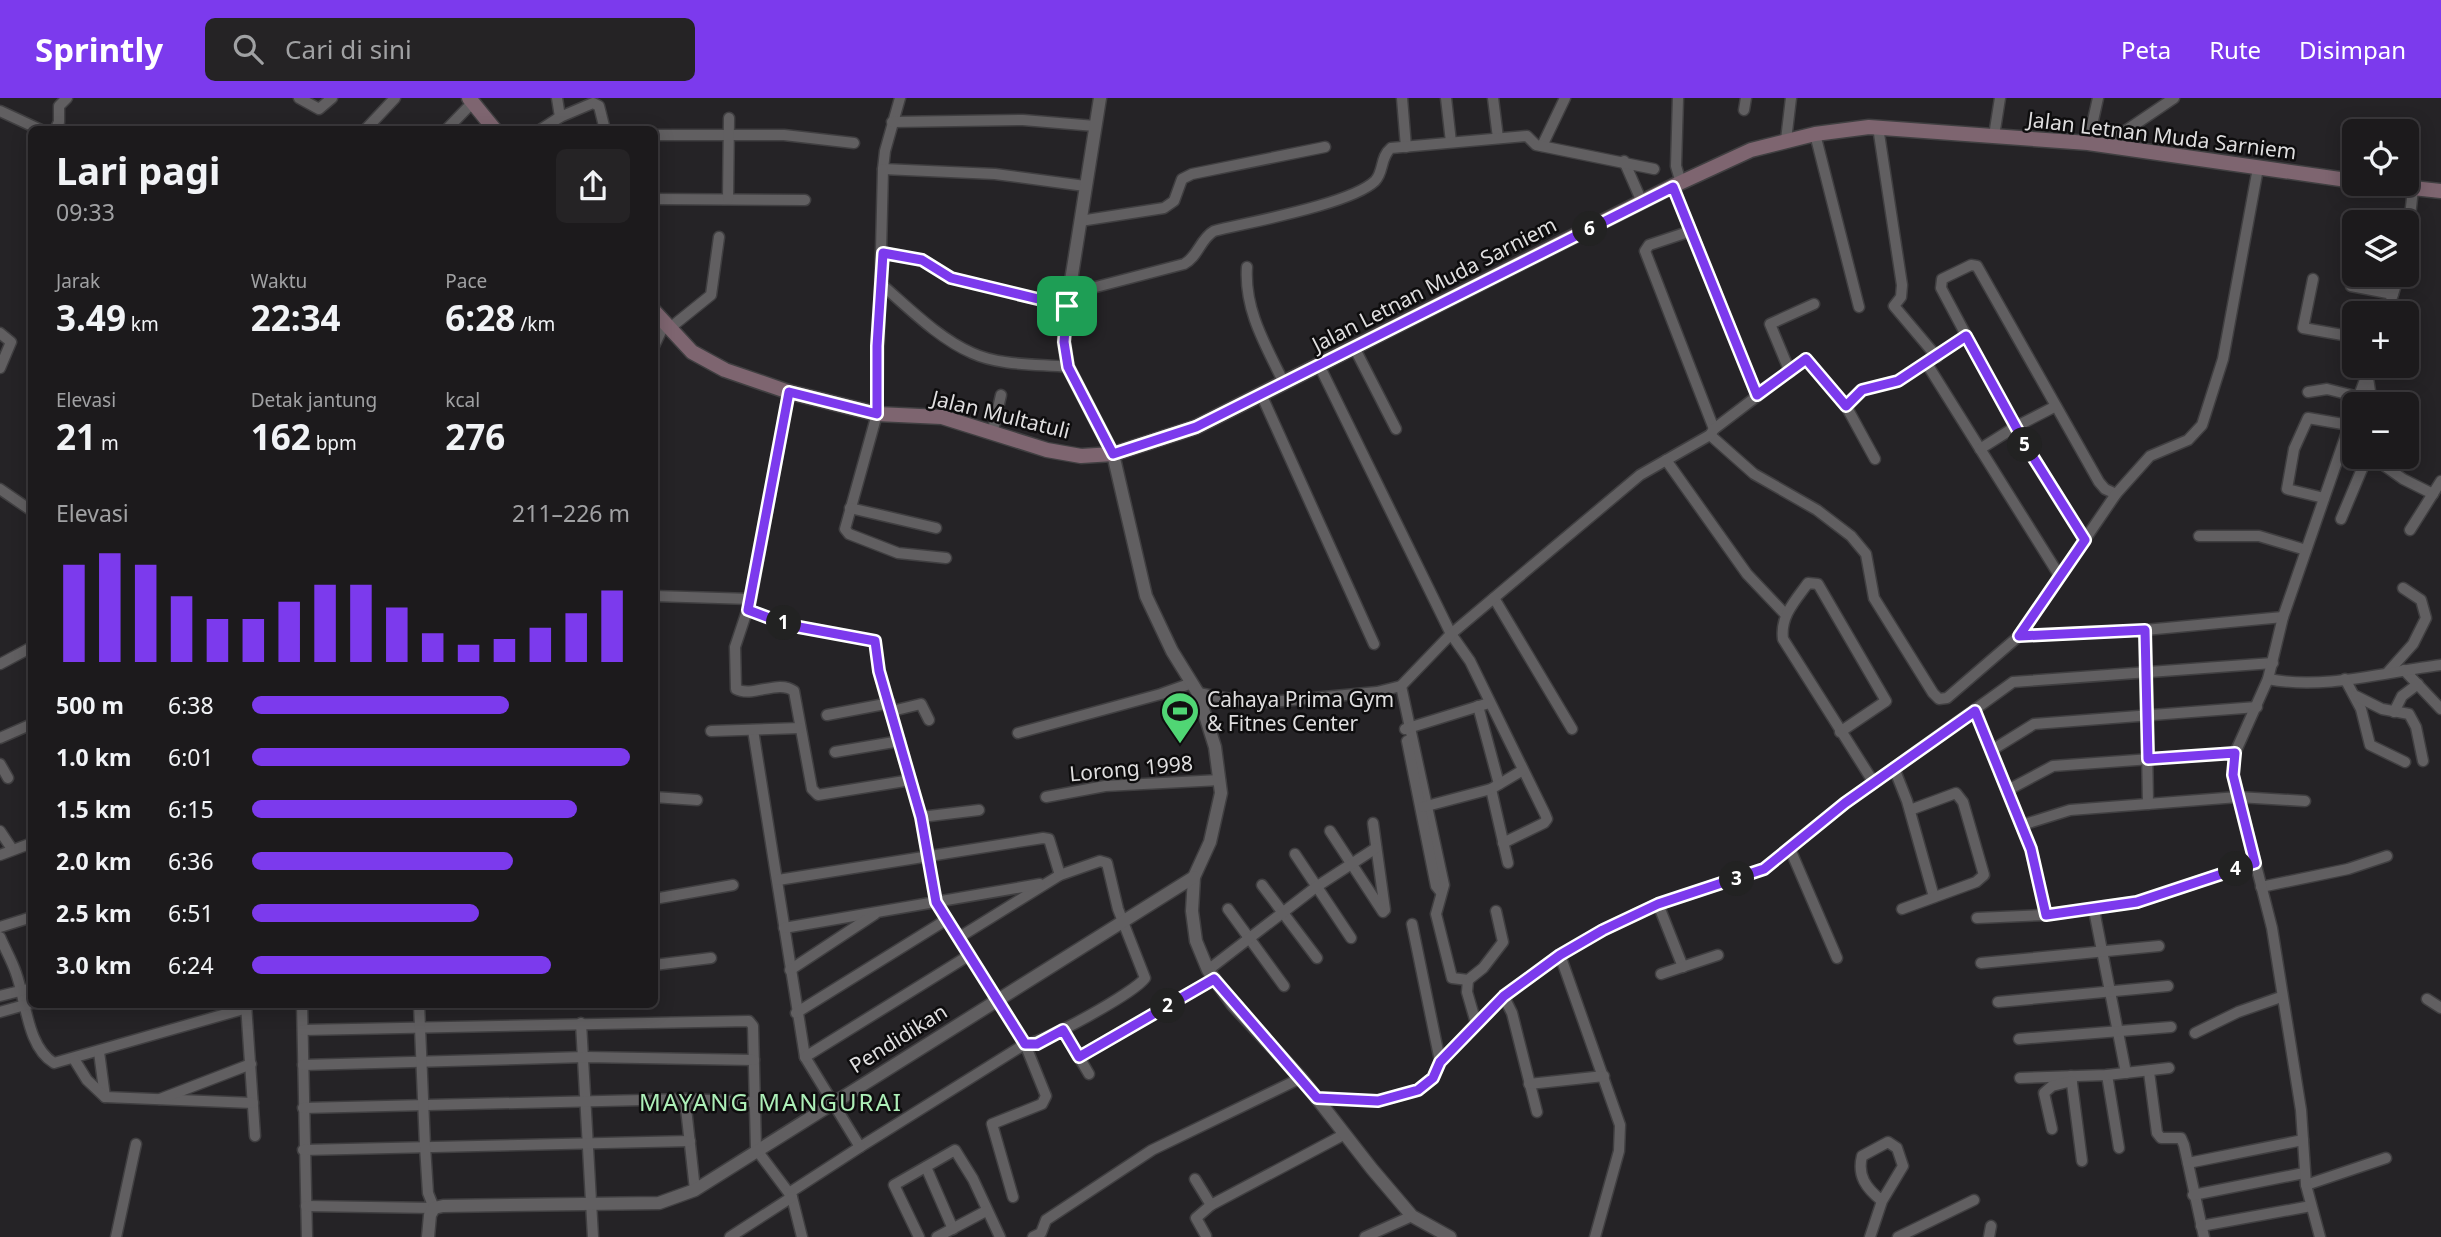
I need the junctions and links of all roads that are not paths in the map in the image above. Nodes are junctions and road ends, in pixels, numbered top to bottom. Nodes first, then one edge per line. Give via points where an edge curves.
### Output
1 (67, 98) edge
2 (299, 98) edge
3 (332, 98) edge
4 (395, 98) edge
5 (557, 98) edge
6 (900, 98) edge
7 (1100, 98) edge
8 (1402, 98) edge
9 (1446, 98) edge
10 (1493, 98) edge
11 (1565, 98) edge
12 (1678, 98) edge
13 (2000, 98) edge
14 (2098, 98) edge
15 (2174, 98) edge
16 (1793, 99) edge
17 (471, 100) edge
18 (0, 111) edge
19 (560, 117) junction
20 (729, 118) dead end
21 (892, 122) junction
22 (32, 126) edge
23 (57, 126) edge
24 (369, 126) edge
25 (449, 126) edge
26 (492, 126) edge
27 (546, 126) edge
28 (604, 126) edge
29 (1096, 126) junction
30 (1878, 127) junction
31 (1815, 134) junction
32 (658, 135) edge
33 (1993, 136) junction
34 (727, 137) junction
35 (1497, 138) junction
36 (1786, 140) junction
37 (1451, 142) junction
38 (854, 143) dead end
39 (2096, 144) junction
40 (1406, 146) junction
41 (1542, 146) junction
42 (1325, 147) dead end
43 (1623, 161) junction
44 (2258, 168) junction
45 (883, 169) junction
46 (1654, 169) dead end
47 (2342, 179) edge
48 (1677, 185) junction
49 (1086, 186) junction
50 (2419, 189) edge
51 (2441, 191) edge
52 (658, 199) edge
53 (727, 199) junction
54 (805, 200) dead end
55 (1642, 202) junction
56 (1080, 221) junction
57 (1691, 231) junction
58 (719, 237) dead end
59 (883, 253) junction
60 (1247, 267) dead end
61 (2313, 279) dead end
62 (881, 284) junction
63 (2356, 287) edge
64 (2395, 287) edge
65 (2393, 294) junction
66 (1068, 300) junction
67 (2391, 301) edge
68 (1814, 304) dead end
69 (1858, 307) dead end
70 (658, 315) edge
71 (668, 325) junction
72 (0, 333) edge
73 (2342, 335) edge
74 (1966, 336) junction
75 (658, 340) edge
76 (1354, 347) junction
77 (1932, 361) junction
78 (1318, 365) junction
79 (1068, 367) junction
80 (0, 368) edge
81 (1790, 372) junction
82 (1283, 383) junction
83 (789, 392) junction
84 (2308, 392) dead end
85 (1261, 394) junction
86 (1001, 395) dead end
87 (1757, 395) junction
88 (2342, 395) edge
89 (1846, 406) junction
90 (2054, 407) junction
91 (877, 414) junction
92 (2342, 424) edge
93 (2015, 427) junction
94 (1396, 429) dead end
95 (993, 430) junction
96 (1712, 432) junction
97 (2342, 445) edge
98 (1980, 449) junction
99 (1113, 454) junction
100 (1875, 459) dead end
101 (1666, 460) junction
102 (2365, 469) edge
103 (2388, 469) edge
104 (2441, 481) edge
105 (0, 489) edge
106 (2116, 494) junction
107 (2433, 494) junction
108 (2324, 498) junction
109 (28, 508) edge
110 (850, 508) junction
111 (2342, 519) dead end
112 (936, 528) dead end
113 (2410, 530) dead end
114 (2199, 536) dead end
115 (2085, 540) junction
116 (2306, 550) junction
117 (946, 558) dead end
118 (2059, 575) junction
119 (2403, 588) dead end
120 (658, 596) edge
121 (1494, 598) junction
122 (751, 599) junction
123 (748, 610) junction
124 (1786, 615) junction
125 (2283, 617) junction
126 (2145, 630) junction
127 (1451, 634) junction
128 (2019, 636) junction
129 (1374, 644) dead end
130 (28, 649) edge
131 (2273, 663) junction
132 (0, 664) edge
133 (2441, 665) edge
134 (2404, 670) junction
135 (2145, 672) junction
136 (2388, 672) junction
137 (2268, 679) junction
138 (2345, 679) junction
139 (2418, 684) junction
140 (1401, 686) junction
141 (1195, 688) junction
142 (2356, 696) junction
143 (1484, 704) junction
144 (891, 707) junction
145 (2257, 708) junction
146 (2441, 709) edge
147 (1975, 711) junction
148 (2394, 712) junction
149 (827, 715) dead end
150 (2144, 717) junction
151 (929, 720) dead end
152 (1407, 725) junction
153 (28, 726) edge
154 (800, 728) junction
155 (1572, 729) dead end
156 (753, 730) junction
157 (711, 731) dead end
158 (1840, 732) junction
159 (1018, 733) dead end
160 (0, 738) edge
161 (900, 741) junction
162 (1992, 750) junction
163 (835, 752) dead end
164 (2235, 753) junction
165 (2148, 759) junction
166 (2423, 761) dead end
167 (2405, 762) dead end
168 (0, 764) edge
169 (1894, 768) junction
170 (1523, 770) junction
171 (8, 778) dead end
172 (911, 780) junction
173 (1220, 780) junction
174 (1874, 783) junction
175 (1495, 786) junction
176 (2008, 790) junction
177 (658, 797) edge
178 (1046, 797) dead end
179 (2238, 797) junction
180 (697, 800) dead end
181 (2305, 801) dead end
182 (2148, 804) junction
183 (1424, 807) junction
184 (979, 810) dead end
185 (1910, 810) junction
186 (921, 817) junction
187 (1373, 823) dead end
188 (2022, 825) junction
189 (0, 831) edge
190 (1330, 831) dead end
191 (1503, 843) junction
192 (28, 844) edge
193 (1376, 848) junction
194 (12, 849) junction
195 (1790, 849) junction
196 (1295, 854) dead end
197 (0, 855) edge
198 (928, 856) junction
199 (2386, 856) dead end
200 (1351, 863) junction
201 (1508, 863) dead end
202 (2255, 863) junction
203 (1060, 875) junction
204 (1194, 877) junction
205 (778, 880) junction
206 (1047, 883) junction
207 (733, 885) dead end
208 (1262, 885) dead end
209 (1315, 887) junction
210 (2261, 887) junction
211 (1934, 897) junction
212 (658, 898) edge
213 (936, 902) junction
214 (1658, 904) junction
215 (1228, 909) dead end
216 (1902, 909) dead end
217 (2094, 910) junction
218 (1496, 911) dead end
219 (879, 912) junction
220 (1283, 913) junction
221 (2046, 915) junction
222 (28, 918) edge
223 (1977, 918) dead end
224 (946, 920) junction
225 (1122, 920) junction
226 (1412, 924) dead end
227 (0, 926) edge
228 (784, 928) junction
229 (0, 937) edge
230 (958, 938) junction
231 (1351, 938) dead end
232 (1249, 940) junction
233 (2159, 946) dead end
234 (2102, 950) junction
235 (1560, 955) junction
236 (1718, 955) dead end
237 (968, 956) junction
238 (711, 958) dead end
239 (1317, 958) dead end
240 (1837, 958) dead end
241 (1981, 963) dead end
242 (658, 965) edge
243 (1683, 967) junction
244 (790, 970) junction
245 (1661, 974) dead end
246 (1211, 975) junction
247 (1468, 980) junction
248 (1284, 986) dead end
249 (2168, 986) dead end
250 (27, 989) edge
251 (2110, 990) junction
252 (0, 996) edge
253 (1504, 996) junction
254 (2281, 997) junction
255 (998, 999) junction
256 (2427, 999) dead end
257 (1998, 1002) dead end
258 (28, 1004) edge
259 (30, 1008) edge
260 (241, 1008) edge
261 (247, 1008) edge
262 (302, 1008) edge
263 (419, 1008) edge
264 (2441, 1009) edge
265 (0, 1012) edge
266 (796, 1013) junction
267 (581, 1023) junction
268 (1476, 1023) junction
269 (419, 1026) junction
270 (2171, 1027) dead end
271 (303, 1030) junction
272 (1063, 1030) junction
273 (2118, 1031) junction
274 (2195, 1033) dead end
275 (2019, 1039) dead end
276 (1025, 1044) junction
277 (99, 1052) junction
278 (585, 1057) junction
279 (805, 1057) junction
280 (1079, 1057) junction
281 (74, 1059) junction
282 (422, 1060) junction
283 (754, 1060) junction
284 (1440, 1062) junction
285 (251, 1065) junction
286 (303, 1065) junction
287 (2169, 1068) dead end
288 (2149, 1072) junction
289 (2126, 1073) junction
290 (1089, 1074) dead end
291 (2107, 1075) junction
292 (1604, 1076) junction
293 (1301, 1078) junction
294 (2020, 1078) dead end
295 (2072, 1078) junction
296 (1529, 1084) junction
297 (105, 1097) junction
298 (1317, 1098) junction
299 (685, 1099) junction
300 (586, 1101) junction
301 (154, 1102) junction
302 (754, 1102) junction
303 (253, 1103) junction
304 (831, 1103) junction
305 (424, 1104) junction
306 (303, 1108) junction
307 (1537, 1112) dead end
308 (2052, 1129) dead end
309 (1345, 1134) junction
310 (255, 1136) dead end
311 (2303, 1140) junction
312 (690, 1141) junction
313 (136, 1144) dead end
314 (587, 1144) junction
315 (425, 1146) junction
316 (860, 1147) junction
317 (2119, 1148) dead end
318 (756, 1149) junction
319 (303, 1150) junction
320 (2386, 1158) dead end
321 (2082, 1161) dead end
322 (2188, 1163) junction
323 (926, 1167) junction
324 (1195, 1179) dead end
325 (2305, 1179) junction
326 (695, 1190) junction
327 (791, 1195) junction
328 (2193, 1195) junction
329 (1013, 1197) dead end
330 (1974, 1200) dead end
331 (1882, 1201) junction
332 (592, 1202) junction
333 (1211, 1205) junction
334 (306, 1206) junction
335 (2311, 1206) junction
336 (434, 1208) junction
337 (986, 1211) junction
338 (1412, 1216) junction
339 (953, 1229) junction
340 (2202, 1232) edge
341 (1040, 1236) edge
342 (1206, 1236) edge
343 (116, 1237) edge
344 (307, 1237) edge
345 (429, 1237) edge
346 (593, 1237) edge
347 (730, 1237) edge
348 (802, 1237) edge
349 (919, 1237) edge
350 (937, 1237) edge
351 (1000, 1237) edge
352 (1365, 1237) edge
353 (1450, 1237) edge
354 (1595, 1237) edge
355 (1870, 1237) edge
356 (1898, 1237) edge
357 (2319, 1237) edge

1 - 23 street via 59,106
2 - 3 street via 319,109
4 - 24 street
5 - 19 street
6 - 21 street
7 - 29 street
8 - 40 street
9 - 37 street
10 - 35 street
11 - 41 street
12 - 48 street
13 - 33 street
14 - 39 street
15 - 39 street
16 - 36 street
17 - 25 street
17 - 26 main road
18 - 22 street
19 - 27 street
19 - 28 street via 596,103
20 - 34 street
21 - 29 street via 1023,120
21 - 45 street
29 - 49 street
30 - 31 main road, Jalan Letnan Muda Sarniem
30 - 33 main road, Jalan Letnan Muda Sarniem
30 - 77 street via 1902,285 1894,306
31 - 36 main road, Jalan Letnan Muda Sarniem
31 - 69 street
32 - 34 street
33 - 39 main road, Jalan Letnan Muda Sarniem
34 - 38 street via 784,135
34 - 53 street
35 - 37 street
35 - 41 street via 1527,136
36 - 48 main road, Jalan Letnan Muda Sarniem via 1751,150
37 - 40 street
39 - 44 main road, Jalan Letnan Muda Sarniem
40 - 66 street via 1385,153 1379,176 1364,189 1313,207 1214,231 1184,264
41 - 43 street
42 - 56 street via 1192,174 1182,179 1170,205
43 - 46 street
43 - 55 street
44 - 47 main road, Jalan Letnan Muda Sarniem
44 - 106 street via 2223,359 2202,425 2188,440 2150,456
45 - 49 street via 995,174
45 - 59 street
48 - 55 main road, Jalan Letnan Muda Sarniem
48 - 57 street
49 - 56 street
50 - 51 main road
52 - 53 street
53 - 54 street
55 - 76 main road, Jalan Letnan Muda Sarniem
56 - 66 street
57 - 87 street
57 - 96 street via 1649,245 1645,251
58 - 71 street via 713,291 706,301
59 - 62 street
59 - 66 street via 922,260 951,278
60 - 82 street via 1251,307
61 - 73 street via 2303,328
62 - 79 street via 972,354
62 - 91 street
63 - 65 street
64 - 65 street
65 - 67 street
66 - 79 street via 1064,342
68 - 81 street via 1770,324
70 - 71 main road, Jalan Multatuli
71 - 75 street
71 - 83 main road, Jalan Multatuli via 705,361
72 - 80 street via 11,342
74 - 77 street
74 - 90 street via 1940,283 1974,265
74 - 93 street
76 - 78 main road, Jalan Letnan Muda Sarniem
76 - 94 street
77 - 89 street via 1885,386 1866,388
77 - 98 street
78 - 82 main road, Jalan Letnan Muda Sarniem
78 - 127 street
79 - 99 street
81 - 87 street
81 - 89 street via 1806,359
82 - 85 main road, Jalan Letnan Muda Sarniem
83 - 91 main road, Jalan Multatuli
83 - 122 street
84 - 88 street via 2327,389
85 - 99 main road, Jalan Letnan Muda Sarniem via 1196,427
85 - 129 street
86 - 95 street
87 - 96 street
89 - 100 street
90 - 93 street
90 - 106 street via 2099,482
91 - 95 main road, Jalan Multatuli via 942,417
91 - 110 street
92 - 108 street via 2308,418 2294,449 2287,489
93 - 98 street
93 - 115 street
95 - 99 main road, Jalan Multatuli via 1081,457
96 - 101 street
96 - 128 street via 1733,458 1817,510 1859,545 1871,565 1874,597 1884,617 1939,699 1947,698
97 - 108 street
98 - 118 street
99 - 141 street via 1146,596
101 - 121 street via 1640,475
101 - 124 street via 1747,574
102 - 111 street
103 - 107 street
104 - 107 street
105 - 109 street
106 - 115 street
107 - 113 street
108 - 116 street
110 - 112 street
110 - 117 street via 845,526 849,534 898,552
114 - 116 street via 2259,536
115 - 118 street
116 - 125 street
118 - 128 street
119 - 136 street via 2421,600 2427,618
120 - 122 street
121 - 127 street
121 - 155 street
122 - 123 street
123 - 144 street via 788,625 873,639
123 - 154 street via 735,647 736,689 791,688
124 - 158 street via 1781,626 1783,639
124 - 158 street via 1808,583 1818,584 1886,701
125 - 126 street
125 - 131 street
126 - 128 street
126 - 135 street
127 - 140 street
127 - 143 street via 1470,661
130 - 132 street
131 - 135 street
131 - 137 street
133 - 134 street
134 - 136 street
134 - 139 street
135 - 147 street via 2019,681
135 - 150 street
136 - 138 street
137 - 138 street via 2291,683
137 - 145 street
138 - 142 street
139 - 146 street
139 - 148 street via 2402,696
140 - 141 street via 1271,702 1246,702
140 - 152 street
141 - 159 street
141 - 173 street via 1215,747
142 - 148 street
142 - 167 street via 2370,745
143 - 152 street
143 - 170 street
143 - 175 street
144 - 149 street
144 - 151 street via 921,705
144 - 161 street
145 - 150 street
145 - 164 street
147 - 162 street
147 - 169 street
148 - 166 street via 2414,719
150 - 162 street via 2034,724
150 - 165 street
152 - 183 street
153 - 160 street
154 - 156 street
154 - 172 street via 812,789 818,795
156 - 157 street
156 - 205 street
158 - 174 street
161 - 163 street
161 - 172 street
162 - 176 street
164 - 165 street
164 - 179 street
165 - 176 street via 2053,766
165 - 182 street
168 - 171 street
169 - 174 street
169 - 185 street
170 - 175 street
170 - 191 street via 1547,819
172 - 186 street
173 - 178 street, Lorong 1998 via 1105,786
173 - 204 street via 1218,817
174 - 195 street
175 - 183 street
175 - 191 street
176 - 188 street
177 - 180 street
179 - 181 street
179 - 182 street
179 - 202 street
182 - 188 street via 2070,810
183 - 247 street via 1440,891 1436,914 1447,970 1451,978
184 - 186 street
185 - 211 street
185 - 211 street via 1956,793 1963,802 1984,875
186 - 198 street
187 - 193 street
188 - 221 street
189 - 194 street
190 - 200 street
191 - 201 street
192 - 194 street
193 - 200 street
193 - 200 street via 1384,911
194 - 197 street
195 - 214 street via 1764,869
195 - 240 street
196 - 209 street
198 - 203 street via 1049,839
198 - 205 street
198 - 213 street
199 - 210 street
200 - 209 street
202 - 210 street
202 - 217 street via 2137,902
203 - 206 street
203 - 225 street via 1107,863
204 - 225 street, Pendidikan
204 - 246 street via 1193,926
205 - 228 street
206 - 213 street
206 - 230 street
207 - 212 street
208 - 220 street
209 - 220 street
209 - 231 street
210 - 254 street
211 - 216 street
213 - 219 street
213 - 224 street
214 - 235 street
214 - 243 street
215 - 232 street
217 - 221 street
217 - 234 street
218 - 247 street via 1503,942
219 - 228 street
219 - 244 street
220 - 232 street
220 - 239 street
221 - 223 street
222 - 227 street
224 - 230 street
224 - 266 street
225 - 255 street, Pendidikan
225 - 272 street via 1144,980
226 - 284 street
228 - 244 street
229 - 250 street
230 - 237 street
232 - 246 street
232 - 248 street
233 - 234 street
234 - 241 street
234 - 251 street
235 - 253 street
235 - 292 street
236 - 243 street
237 - 255 street
237 - 279 street
238 - 242 street
243 - 245 street
244 - 266 street
246 - 280 street
246 - 293 street
247 - 268 street
249 - 251 street
250 - 252 street
251 - 257 street
251 - 273 street
253 - 268 street
253 - 296 street
254 - 274 street
254 - 311 street
255 - 276 street
255 - 304 street, Pendidikan
256 - 264 street
258 - 265 street
259 - 281 street via 43,1055 54,1063
260 - 277 street
261 - 285 street
262 - 271 street
263 - 269 street
266 - 279 street
267 - 269 street
267 - 278 street
267 - 283 street via 749,1021
268 - 284 street
269 - 271 street
269 - 282 street
270 - 273 street
271 - 286 street
272 - 276 street via 1037,1044
272 - 280 street
273 - 275 street
273 - 289 street
276 - 316 street
276 - 329 street via 1046,1100 992,1124
277 - 281 street
277 - 297 street
278 - 282 street
278 - 283 street
278 - 300 street
279 - 304 street
280 - 290 street
281 - 297 street
282 - 286 street
282 - 305 street
283 - 302 street
284 - 298 street via 1433,1078 1398,1097 1378,1101
285 - 301 street
285 - 303 street
286 - 306 street
287 - 288 street
288 - 289 street
288 - 322 street via 2158,1137 2181,1138
289 - 291 street
291 - 295 street
291 - 317 street
292 - 296 street
292 - 354 street via 1618,1117 1619,1151
293 - 298 street
293 - 341 street via 1153,1150 1046,1220
294 - 295 street
295 - 308 street via 2044,1093
295 - 321 street
296 - 307 street
297 - 301 street
298 - 309 street
299 - 300 street
299 - 302 street
299 - 312 street
300 - 305 street
300 - 314 street
301 - 303 street
302 - 318 street
303 - 310 street
304 - 316 street
304 - 318 street, Pendidikan
305 - 306 street
305 - 315 street
306 - 319 street
309 - 333 street
309 - 338 street
311 - 322 street
311 - 325 street
312 - 314 street
312 - 326 street
313 - 343 street
314 - 315 street
314 - 332 street
315 - 319 street
315 - 336 street via 428,1193
316 - 327 street
318 - 326 street, Pendidikan
318 - 327 street
319 - 334 street
320 - 325 street
322 - 328 street
323 - 337 street via 955,1150
323 - 339 street
323 - 349 street via 894,1185
324 - 333 street
325 - 328 street
325 - 335 street
326 - 332 street, Pendidikan via 659,1203
327 - 347 street
327 - 348 street
328 - 340 street
330 - 356 street
331 - 331 street via 1864,1183 1859,1169 1862,1156 1888,1142 1897,1148 1903,1166
331 - 355 street
332 - 336 street, Pendidikan
332 - 346 street
333 - 342 street via 1196,1218
334 - 336 street
334 - 344 street
335 - 340 street
335 - 357 street
336 - 345 street
337 - 339 street
337 - 351 street
338 - 352 street
338 - 353 street
339 - 350 street

